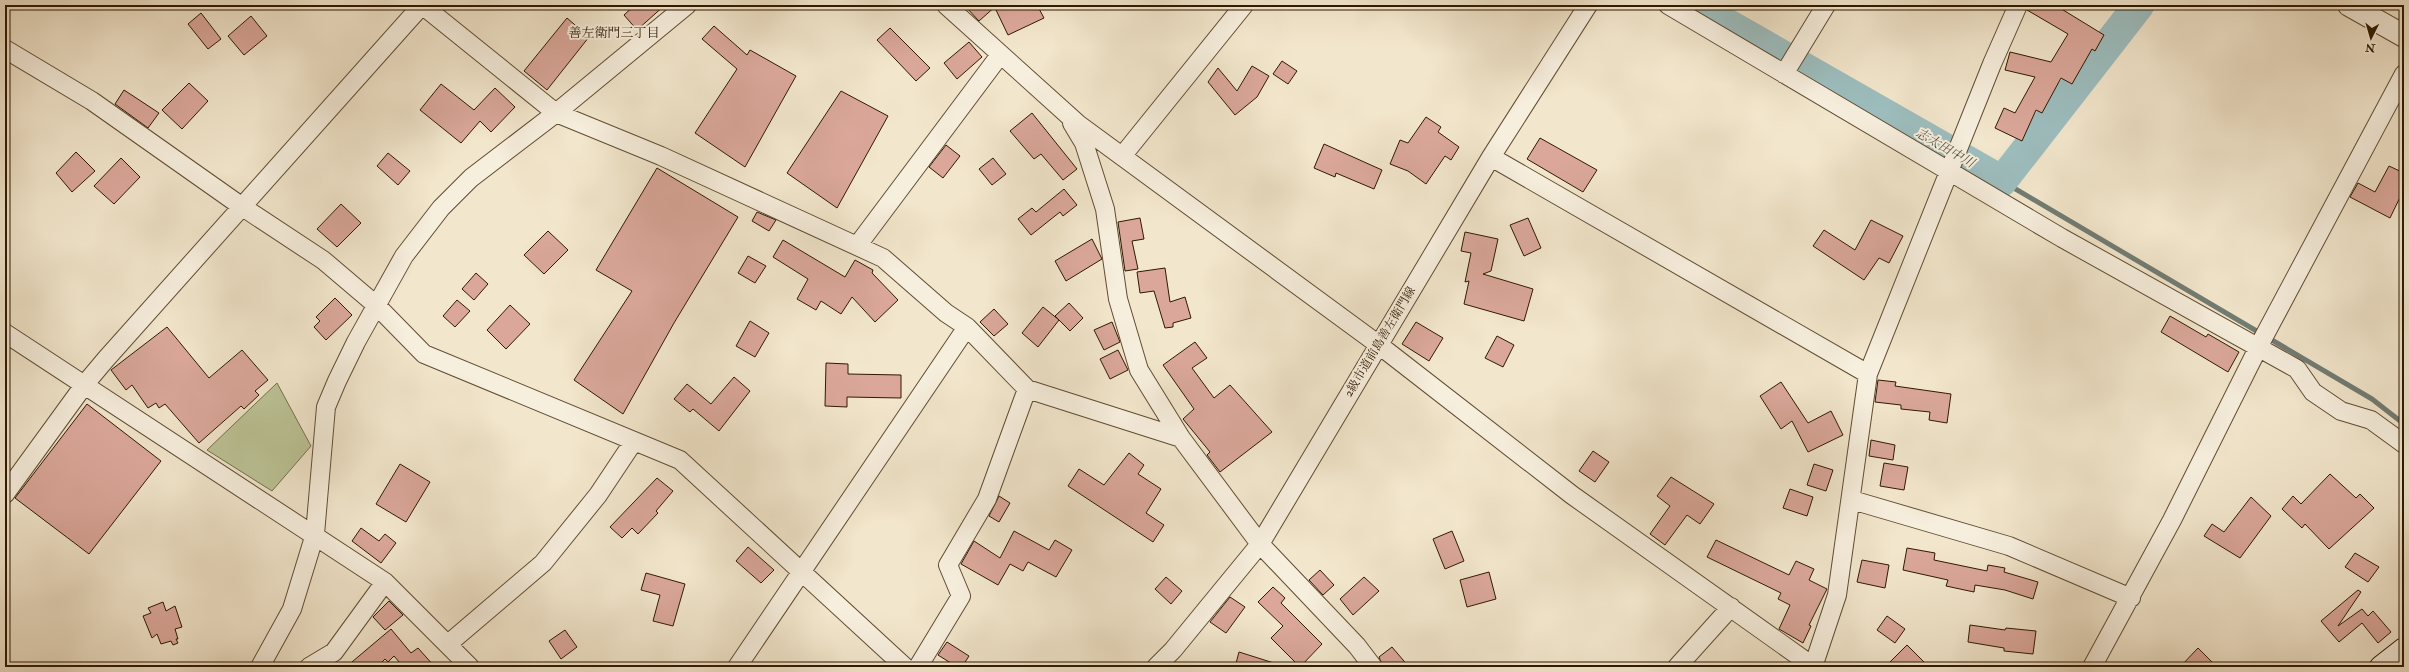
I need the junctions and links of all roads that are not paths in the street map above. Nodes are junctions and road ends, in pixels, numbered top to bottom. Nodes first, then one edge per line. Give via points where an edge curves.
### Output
1 (422, 5) edge
2 (687, 5) edge
3 (946, 5) edge
4 (1244, 5) edge
5 (1588, 5) edge
6 (1668, 5) edge
7 (1826, 5) edge
8 (2018, 5) edge
9 (2349, 5) edge
10 (2404, 36) edge
11 (5, 49) edge
12 (1000, 55) junction
13 (1784, 74) junction
14 (2404, 74) edge
15 (556, 112) junction
16 (1066, 114) junction
17 (1123, 155) junction
18 (1491, 156) junction
19 (1948, 171) junction
20 (241, 206) junction
21 (857, 246) junction
22 (376, 305) junction
23 (967, 327) junction
24 (5, 333) edge
25 (1379, 345) junction
26 (2260, 345) junction
27 (1868, 374) junction
28 (84, 384) junction
29 (1027, 389) junction
30 (1181, 438) junction
31 (634, 441) junction
32 (2404, 444) edge
33 (5, 494) edge
34 (1852, 500) junction
35 (315, 534) junction
36 (1260, 544) junction
37 (802, 573) junction
38 (385, 582) junction
39 (2131, 598) junction
40 (1731, 608) junction
41 (448, 644) junction
42 (2404, 649) edge
43 (260, 667) edge
44 (309, 667) edge
45 (470, 667) edge
46 (737, 667) edge
47 (905, 667) edge
48 (918, 667) edge
49 (1156, 667) edge
50 (1373, 667) edge
51 (1677, 667) edge
52 (1814, 667) edge
53 (2092, 667) edge
54 (2381, 667) edge

1 - 15 street
1 - 20 street
2 - 15 street
3 - 12 street
4 - 17 street
5 - 18 street, 2級市道前島善左衛門線
6 - 13 street
7 - 13 street
8 - 19 street
9 - 10 street
11 - 20 street via 92,101
12 - 16 street
12 - 21 street
13 - 19 street
14 - 26 street
15 - 21 street via 661,156
15 - 22 street via 472,178 441,208 404,256
16 - 17 street
16 - 30 street via 1084,143 1105,209 1118,299 1139,370
17 - 25 street
18 - 25 street, 2級市道前島善左衛門線
18 - 27 street
19 - 26 street
19 - 27 street
20 - 22 street via 323,260
20 - 28 street
21 - 23 street via 883,258 946,313
22 - 31 street via 424,354
22 - 35 street via 336,381 326,407
23 - 29 street
23 - 37 street
24 - 28 street
25 - 36 street, 2級市道前島善左衛門線
25 - 40 street via 1572,495
26 - 32 street via 2297,369 2313,392 2342,410 2371,420
26 - 39 street
27 - 34 street
28 - 33 street
28 - 35 street
29 - 30 street
29 - 48 street via 987,499 948,565 961,596
30 - 36 street
31 - 37 street via 680,460
31 - 41 street via 598,495 543,563
34 - 39 street via 2009,546
34 - 52 street via 1837,595
35 - 38 street
35 - 43 street via 292,609
36 - 49 street, 2級市道前島善左衛門線 via 1173,650
36 - 50 street via 1357,646
37 - 46 street
37 - 47 street
38 - 41 street
38 - 44 street via 334,652
39 - 53 street
40 - 51 street
40 - 52 street
41 - 45 street
42 - 54 street

